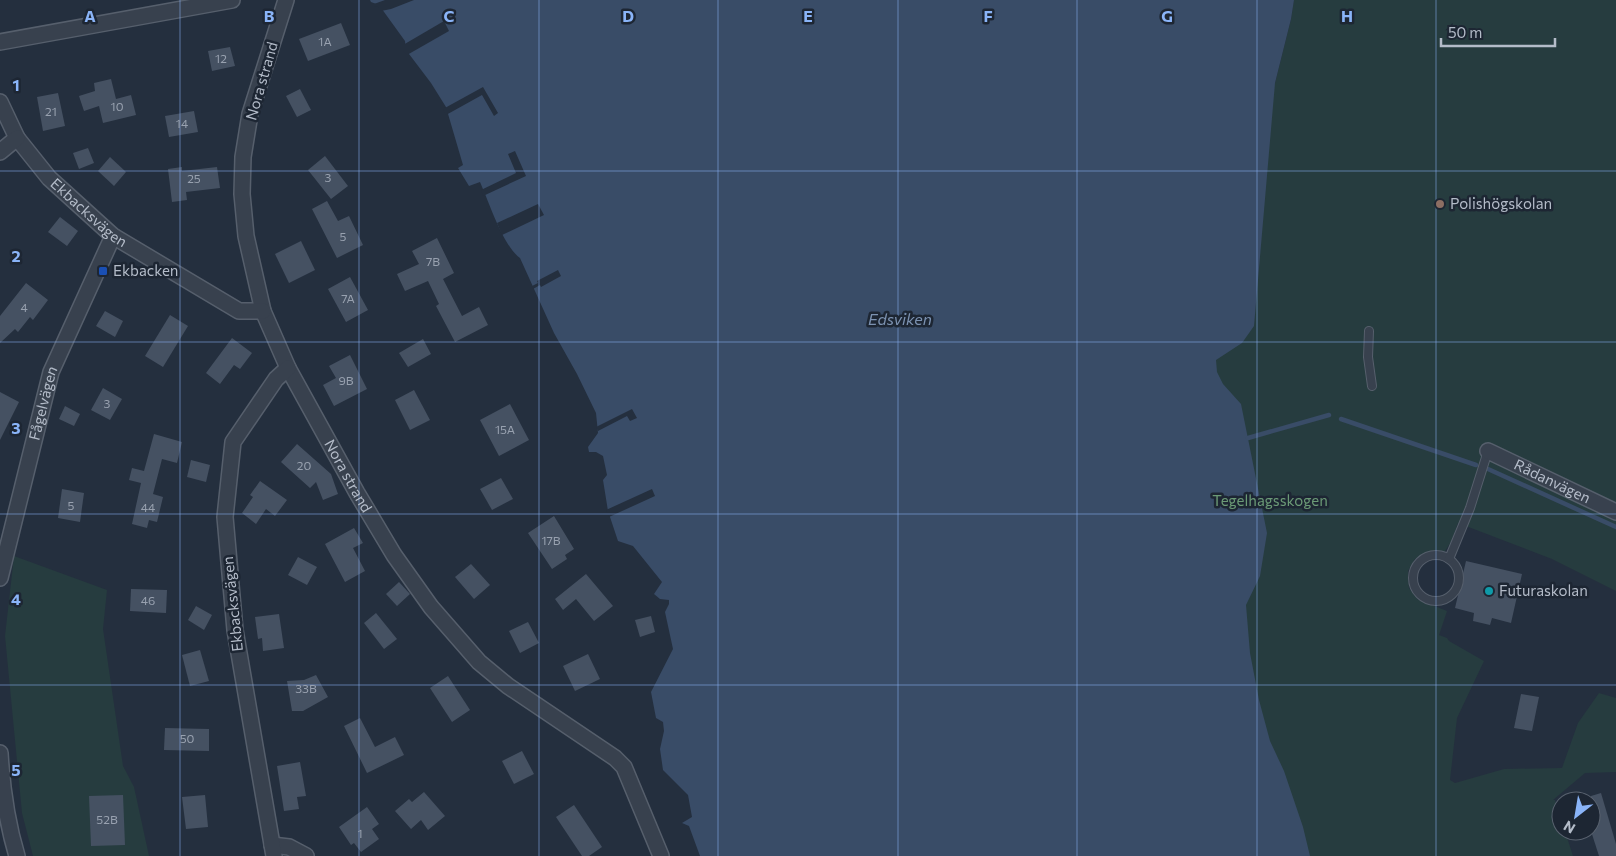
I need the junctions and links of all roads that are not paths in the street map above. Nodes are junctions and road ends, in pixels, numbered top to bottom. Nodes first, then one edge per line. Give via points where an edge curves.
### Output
1 (232, 0) edge
2 (286, 0) edge
3 (0, 42) edge
4 (0, 102) edge
5 (17, 138) junction
6 (0, 152) edge
7 (113, 236) junction
8 (263, 311) junction
9 (1369, 331) dead end
10 (288, 368) junction
11 (1372, 386) dead end
12 (1488, 451) joint
13 (1616, 512) edge
14 (1449, 559) junction
15 (1, 568) edge
16 (0, 753) edge
17 (273, 851) edge
18 (17, 856) edge
19 (306, 856) edge
20 (661, 856) edge

1 - 3 street
2 - 8 street, Nora strand via 250,114 243,157 246,236
4 - 5 street, Ekbacksvägen
5 - 6 street
5 - 7 street, Ekbacksvägen via 48,178
7 - 8 street, Ekbacksvägen via 239,311
7 - 15 street, Fågelvägen via 51,372
8 - 10 street, Nora strand
9 - 11 lane
10 - 17 street, Ekbacksvägen via 276,379 233,442 224,516 235,630
10 - 20 street, Nora strand via 394,555 431,607 479,662 624,767
12 - 13 street, Rådanvägen
12 - 14 lane
14 - 14 lane via 1458,572 1456,588 1450,596 1435,601 1420,595 1413,579 1418,564 1431,556
16 - 18 street via 11,836
17 - 19 street via 289,847

